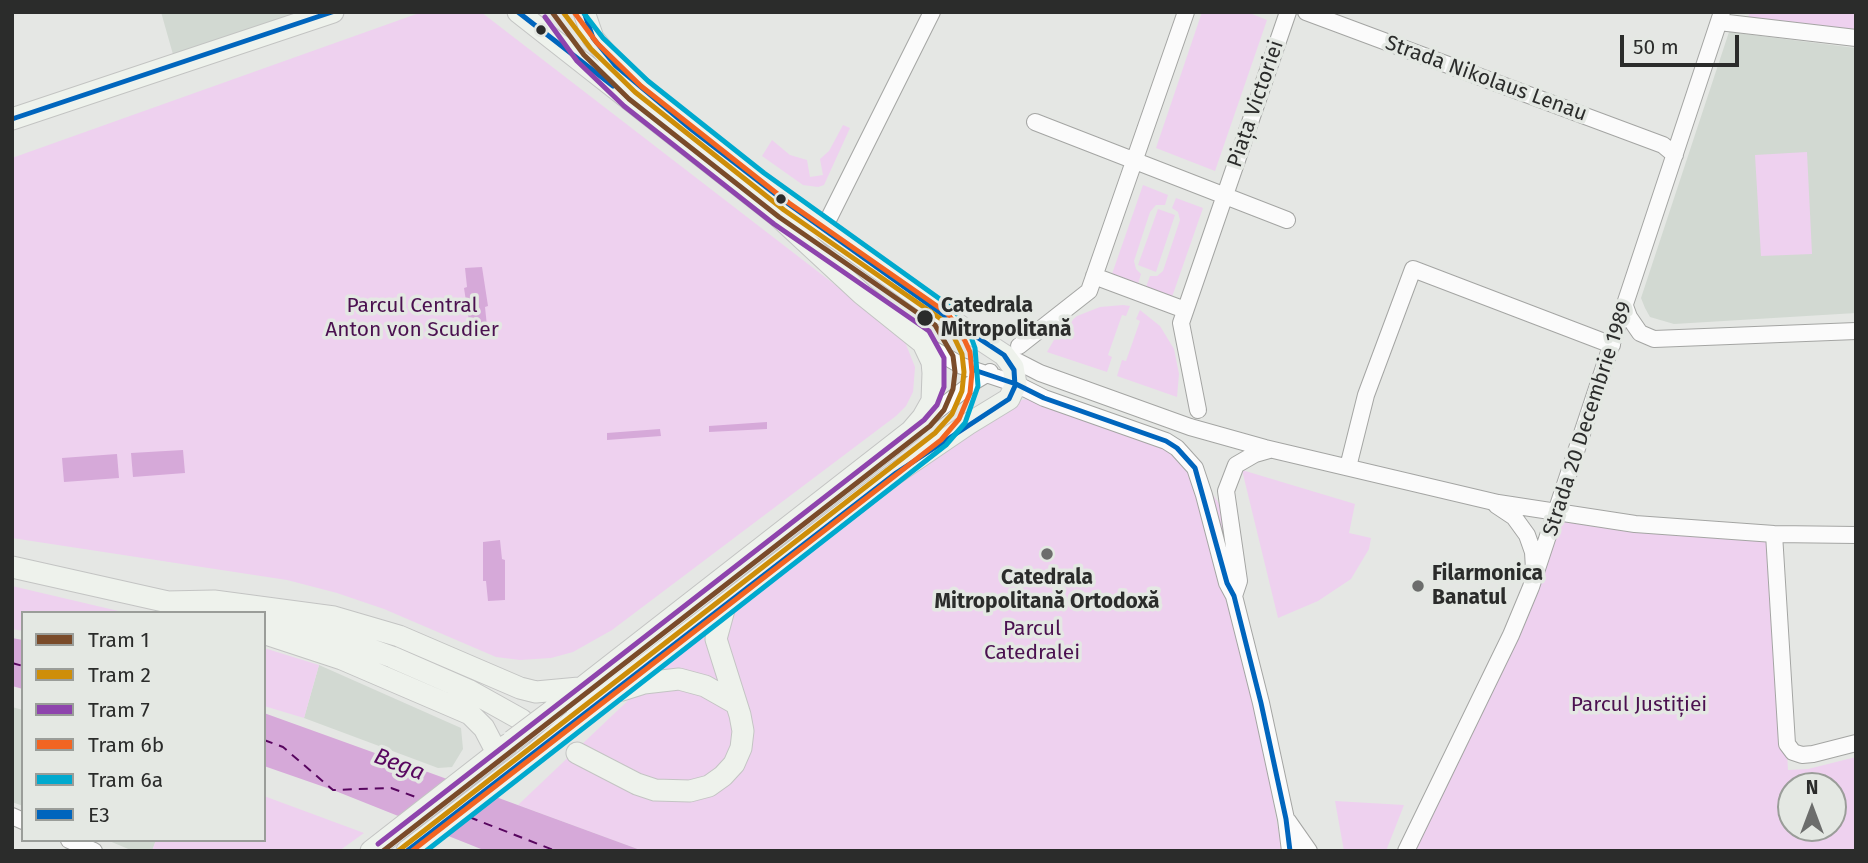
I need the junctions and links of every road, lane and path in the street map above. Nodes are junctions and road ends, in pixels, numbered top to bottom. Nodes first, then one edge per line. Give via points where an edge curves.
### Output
1 (333, 12) edge
2 (518, 12) edge
3 (584, 12) edge
4 (932, 12) edge
5 (1186, 12) edge
6 (1288, 12) edge
7 (1307, 13) edge
8 (1720, 17) edge
9 (1856, 38) edge
10 (12, 119) edge
11 (1035, 122) dead end
12 (1672, 148) junction
13 (1128, 159) junction
14 (1224, 196) junction
15 (1287, 220) dead end
16 (823, 230) junction
17 (1094, 276) junction
18 (1625, 306) junction
19 (1185, 310) junction
20 (1856, 331) edge
21 (923, 343) junction
22 (1612, 345) junction
23 (1013, 363) junction
24 (986, 374) junction
25 (1044, 398) junction
26 (994, 410) junction
27 (1198, 410) dead end
28 (911, 431) junction
29 (1271, 449) junction
30 (1348, 467) junction
31 (1481, 499) junction
32 (1556, 512) junction
33 (1774, 534) junction
34 (1856, 536) edge
35 (12, 567) edge
36 (1528, 594) junction
37 (1234, 596) junction
38 (166, 602) junction
39 (725, 606) junction
40 (187, 611) edge
41 (212, 611) edge
42 (266, 620) edge
43 (266, 634) edge
44 (581, 688) junction
45 (607, 695) junction
46 (735, 703) junction
47 (522, 720) dead end
48 (1856, 743) edge
49 (499, 752) junction
50 (577, 753) dead end
51 (1286, 819) junction
52 (74, 842) edge
53 (378, 845) edge
54 (408, 850) edge
55 (94, 851) edge
56 (1290, 851) edge
57 (1309, 851) edge
58 (1404, 851) edge

1 - 10 main road
2 - 21 main road via 779,217
3 - 16 main road via 593,38 615,65
4 - 16 street
5 - 13 street
6 - 14 street, Piața Victoriei
7 - 12 street, Strada Nikolaus Lenau
8 - 9 street
8 - 12 street, Strada 20 Decembrie 1989
11 - 13 street, Piața Victoriei
12 - 18 street, Strada 20 Decembrie 1989
13 - 14 street, Piața Victoriei
13 - 17 street
14 - 15 street, Piața Victoriei
14 - 19 street, Piața Victoriei
16 - 23 main road
17 - 19 street
17 - 23 street via 1089,291
18 - 20 street via 1637,330 1654,340
18 - 22 street, Strada 20 Decembrie 1989
19 - 27 street, Piața Victoriei via 1181,323
21 - 24 street via 953,362
21 - 28 main road via 932,362 934,387 932,401
22 - 30 street via 1413,269 1366,395
22 - 32 street, Strada 20 Decembrie 1989
23 - 24 street
23 - 25 street
23 - 26 main road via 1011,397
23 - 29 street via 1191,428
24 - 28 street
25 - 26 street
25 - 37 street via 1166,441 1187,457 1199,477
26 - 39 main road via 896,473
28 - 44 main road
29 - 30 street
29 - 37 street via 1236,465 1226,491 1239,581
30 - 31 street
31 - 32 street
31 - 36 street via 1509,513 1527,534 1534,564
32 - 33 street via 1635,524
32 - 36 street, Strada 20 Decembrie 1989
33 - 34 street
33 - 48 street via 1787,744 1793,752 1813,754
35 - 38 main road
36 - 58 street, Strada 20 Decembrie 1989
37 - 51 street
38 - 40 main road
38 - 41 main road
38 - 44 main road via 214,601 334,617 399,636 520,688 536,692
39 - 45 main road
39 - 46 main road via 716,639
42 - 47 main road via 392,657
43 - 49 main road via 342,659 470,714
44 - 49 main road, bridge
45 - 46 main road via 644,683 679,679 705,686
45 - 54 main road, bridge
46 - 50 main road via 743,731 741,748 734,764 709,786 678,793 655,790
49 - 53 main road
51 - 56 street
51 - 57 street
52 - 55 street

